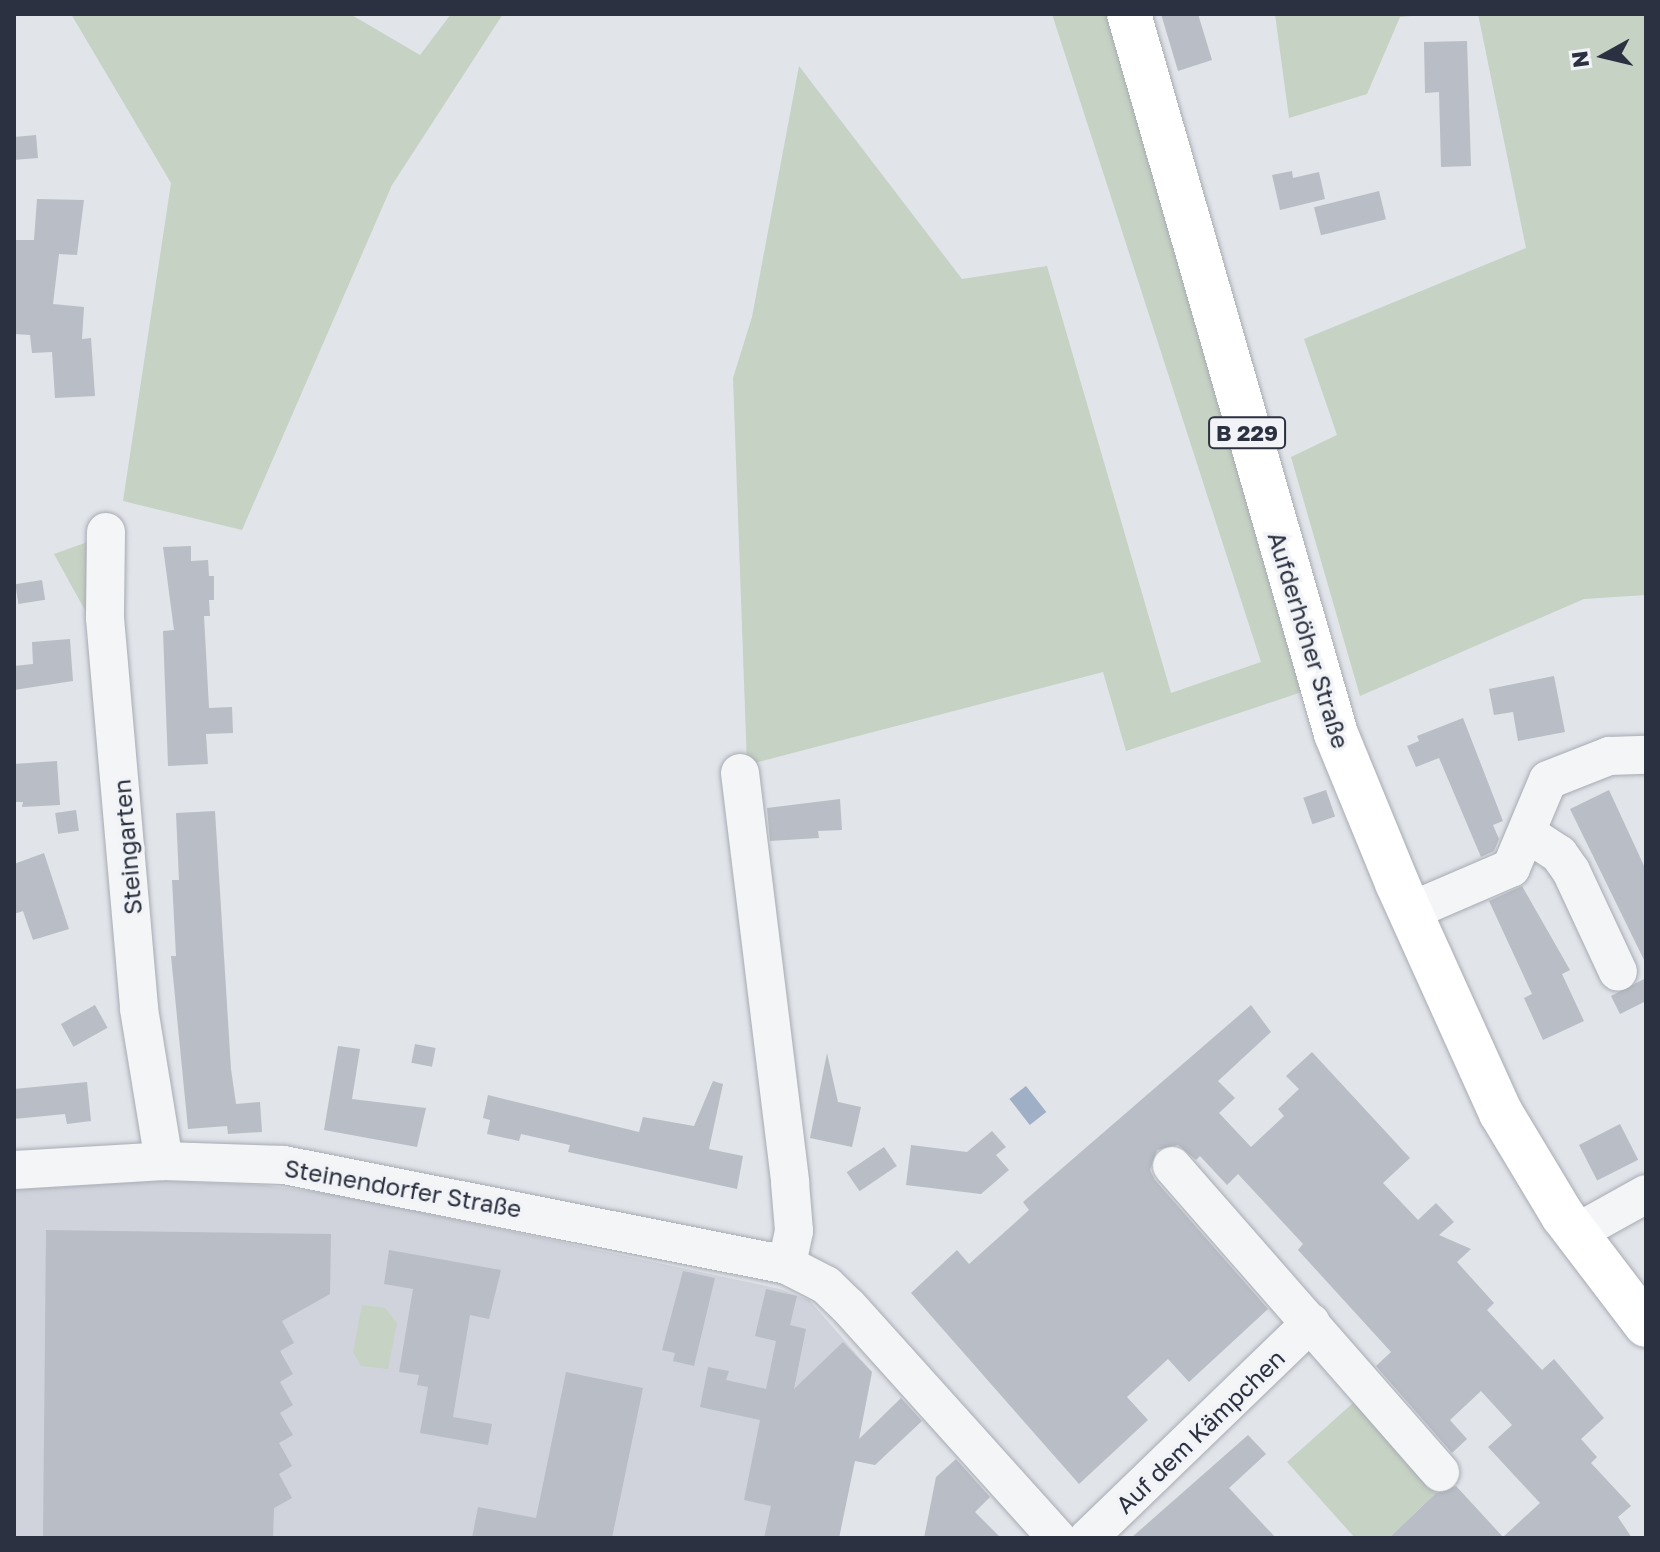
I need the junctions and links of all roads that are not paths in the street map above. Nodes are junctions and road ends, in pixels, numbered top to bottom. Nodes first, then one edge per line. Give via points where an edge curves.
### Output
1 (1129, 14) edge
2 (106, 532) dead end
3 (1646, 755) edge
4 (740, 773) dead end
5 (1528, 834) junction
6 (1411, 911) junction
7 (1618, 972) dead end
8 (164, 1161) junction
9 (1172, 1166) dead end
10 (14, 1170) edge
11 (1646, 1194) edge
12 (1576, 1233) junction
13 (787, 1265) junction
14 (1311, 1323) junction
15 (1646, 1325) edge
16 (1440, 1472) dead end
17 (1057, 1538) edge
18 (1088, 1538) edge

1 - 6 main road, Aufderhöher Straße / B 229 via 1322,688
2 - 8 street, Steingarten via 105,618 139,1009
3 - 5 street via 1609,756 1548,780
4 - 13 street via 790,1183 794,1231
5 - 6 street via 1504,873
5 - 7 street via 1559,854 1571,871
6 - 12 main road, Aufderhöher Straße / B 229 via 1501,1113
8 - 10 street, Steinendorfer Straße
8 - 13 street, Steinendorfer Straße via 302,1167
9 - 14 street
11 - 12 street
12 - 15 main road, Aufderhöher Straße / B 229
13 - 17 street, Steinendorfer Straße via 826,1285 848,1306
14 - 16 street
14 - 18 street, Auf dem Kämpchen

